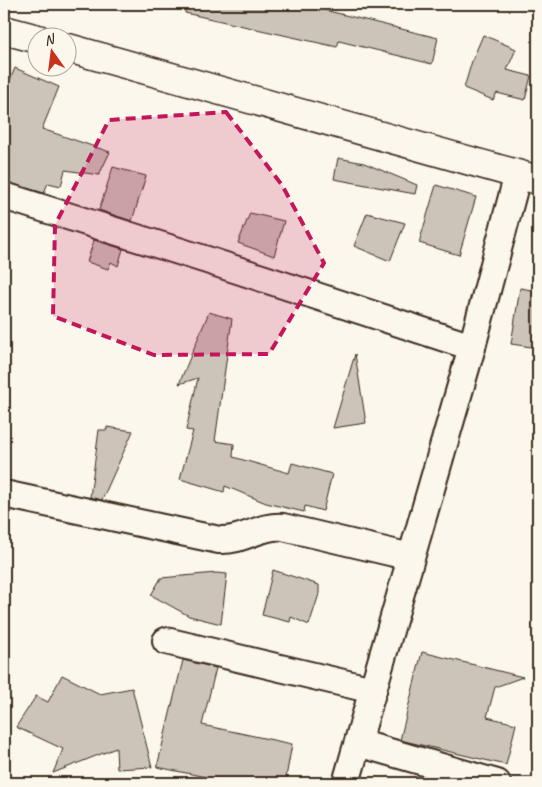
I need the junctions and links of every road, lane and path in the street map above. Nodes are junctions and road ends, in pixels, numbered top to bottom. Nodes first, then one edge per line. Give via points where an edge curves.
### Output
1 (4, 30) edge
2 (28, 36) edge
3 (78, 51) edge
4 (528, 177) edge
5 (4, 196) edge
6 (472, 347) junction
7 (4, 494) edge
8 (411, 558) junction
9 (166, 642) dead end
10 (373, 690) junction
11 (358, 743) junction
12 (346, 783) edge
13 (497, 783) edge

1 - 2 street
3 - 4 street
4 - 6 street
5 - 6 street
6 - 8 street
7 - 8 street via 219,540 234,540 272,526 283,527
8 - 10 street
9 - 10 street
10 - 11 street
11 - 12 street
11 - 13 street

